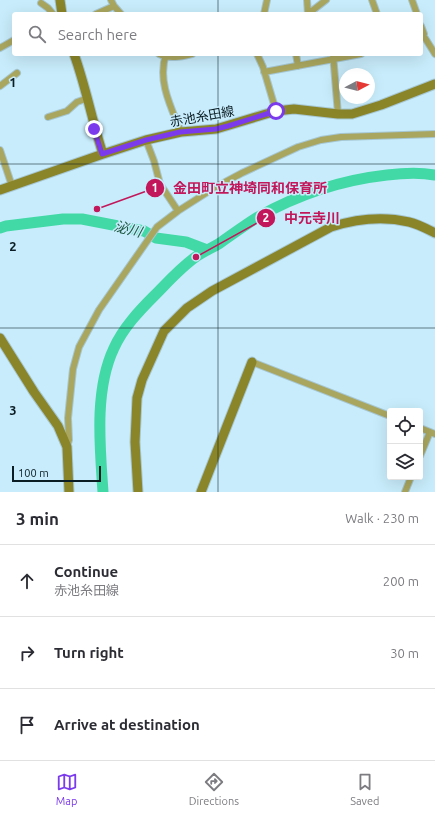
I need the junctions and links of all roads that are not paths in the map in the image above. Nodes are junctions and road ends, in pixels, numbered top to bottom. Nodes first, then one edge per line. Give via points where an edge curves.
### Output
1 (60, 0) edge
2 (267, 0) edge
3 (307, 0) edge
4 (325, 0) edge
5 (372, 0) edge
6 (412, 0) edge
7 (41, 3) dead end
8 (113, 3) edge
9 (51, 12) edge
10 (62, 12) edge
11 (99, 12) edge
12 (120, 12) edge
13 (264, 12) edge
14 (308, 12) edge
15 (310, 12) edge
16 (376, 12) edge
17 (416, 12) edge
18 (423, 38) edge
19 (12, 41) edge
20 (0, 48) edge
21 (435, 54) edge
22 (75, 56) edge
23 (164, 56) edge
24 (172, 56) edge
25 (183, 56) edge
26 (258, 56) edge
27 (296, 56) edge
28 (334, 57) edge
29 (298, 66) junction
30 (264, 72) junction
31 (17, 73) dead end
32 (435, 84) edge
33 (0, 86) edge
34 (88, 98) junction
35 (276, 111) junction
36 (338, 114) junction
37 (48, 117) dead end
38 (180, 132) junction
39 (435, 134) edge
40 (146, 140) junction
41 (0, 150) edge
42 (102, 154) junction
43 (12, 186) junction
44 (0, 190) edge
45 (178, 211) junction
46 (435, 233) edge
47 (0, 338) edge
48 (252, 362) joint
49 (387, 415) edge
50 (432, 433) edge
51 (66, 447) junction
52 (423, 450) edge
53 (410, 480) edge
54 (69, 492) edge
55 (138, 492) edge
56 (201, 492) edge
57 (405, 492) edge

1 - 10 street
2 - 13 street
3 - 14 street
4 - 15 street
5 - 16 street
6 - 17 street
7 - 9 street
8 - 11 street
8 - 12 street
18 - 21 street
19 - 20 street
22 - 34 street
23 - 38 street via 164,86
24 - 25 street
26 - 30 street
27 - 29 street
28 - 29 street
28 - 36 street
29 - 30 street
30 - 35 street
31 - 33 street
32 - 36 street, 赤池糸田線 via 367,110
34 - 37 street via 77,102 66,111
34 - 42 street
35 - 36 street, 赤池糸田線 via 307,110
35 - 38 street, 赤池糸田線 via 216,129
38 - 40 street, 赤池糸田線
39 - 45 street via 341,136 321,140 298,147 242,172
40 - 42 street, 赤池糸田線
40 - 45 street via 160,184
41 - 43 street
42 - 43 street, 赤池糸田線
43 - 44 street, 赤池糸田線
45 - 51 street via 158,227 138,254 99,310 80,347 73,369 68,418 69,440
46 - 55 street via 409,222 386,219 348,222 331,228 229,281 187,308 164,331 142,380 137,398 135,442
47 - 51 street via 58,426
48 - 49 street
48 - 56 street
50 - 52 street
51 - 54 street
53 - 57 street

